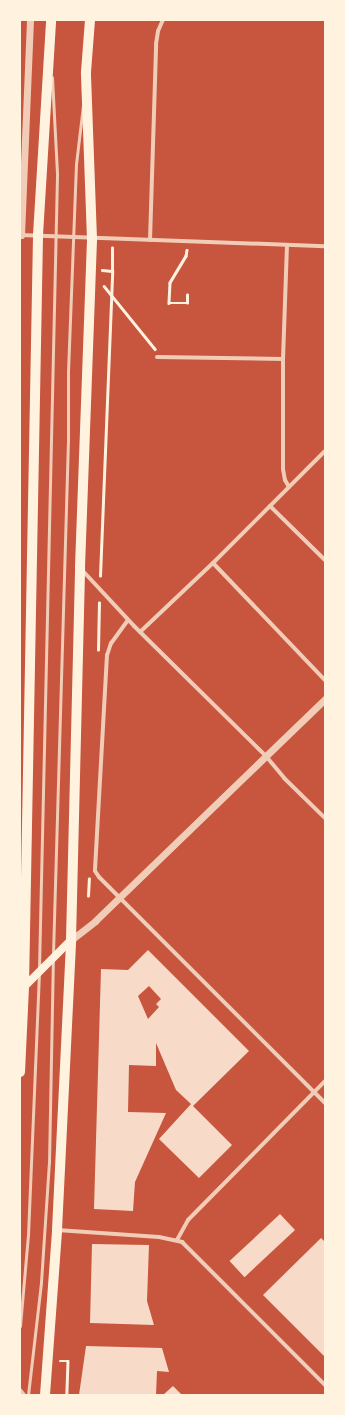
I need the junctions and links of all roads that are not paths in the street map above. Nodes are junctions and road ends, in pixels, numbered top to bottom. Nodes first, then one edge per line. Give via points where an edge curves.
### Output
1 (30, 20) edge
2 (51, 20) edge
3 (90, 20) edge
4 (163, 20) edge
5 (50, 35) junction
6 (86, 72) junction
7 (20, 234) edge
8 (38, 235) junction
9 (54, 235) junction
10 (73, 237) junction
11 (92, 238) junction
12 (150, 240) junction
13 (287, 245) junction
14 (325, 246) edge
15 (157, 357) dead end
16 (283, 360) junction
17 (325, 450) edge
18 (289, 487) junction
19 (270, 506) junction
20 (325, 560) edge
21 (213, 563) junction
22 (80, 567) junction
23 (128, 620) junction
24 (140, 632) junction
25 (325, 680) edge
26 (325, 699) edge
27 (265, 755) junction
28 (325, 818) edge
29 (120, 896) junction
30 (71, 940) junction
31 (53, 956) junction
32 (39, 972) junction
33 (22, 989) edge
34 (20, 1072) edge
35 (325, 1081) edge
36 (314, 1092) junction
37 (325, 1103) edge
38 (57, 1230) junction
39 (177, 1240) junction
40 (20, 1326) edge
41 (325, 1385) edge
42 (20, 1390) edge
43 (24, 1395) edge
44 (28, 1395) edge
45 (45, 1395) edge

1 - 7 street
2 - 5 main road
3 - 6 main road
4 - 12 street via 156,44
5 - 8 main road
5 - 9 lane via 57,173
6 - 10 lane via 76,164
6 - 11 main road
7 - 8 street
8 - 9 street
8 - 33 main road
9 - 10 street
9 - 32 lane
10 - 11 street
10 - 31 lane
11 - 12 street
11 - 22 main road
12 - 13 street
13 - 14 street
13 - 16 street
15 - 16 street
16 - 18 street via 283,469 284,480
17 - 18 street
18 - 19 street
19 - 20 street
19 - 21 street
21 - 24 street
21 - 25 street
22 - 23 street
22 - 30 main road
23 - 24 street
23 - 29 street via 111,643 107,655 95,858 95,871
24 - 27 street
26 - 27 street
27 - 28 street via 284,778
27 - 29 street
29 - 30 street
29 - 36 street
30 - 31 main road
30 - 38 main road
31 - 32 main road
31 - 44 lane via 49,1171 41,1282
32 - 33 main road
32 - 40 lane via 28,1235
33 - 34 main road
35 - 36 street
36 - 37 street
36 - 39 street via 188,1220
38 - 39 street via 160,1236
38 - 45 main road
39 - 41 street via 186,1246
42 - 43 street

